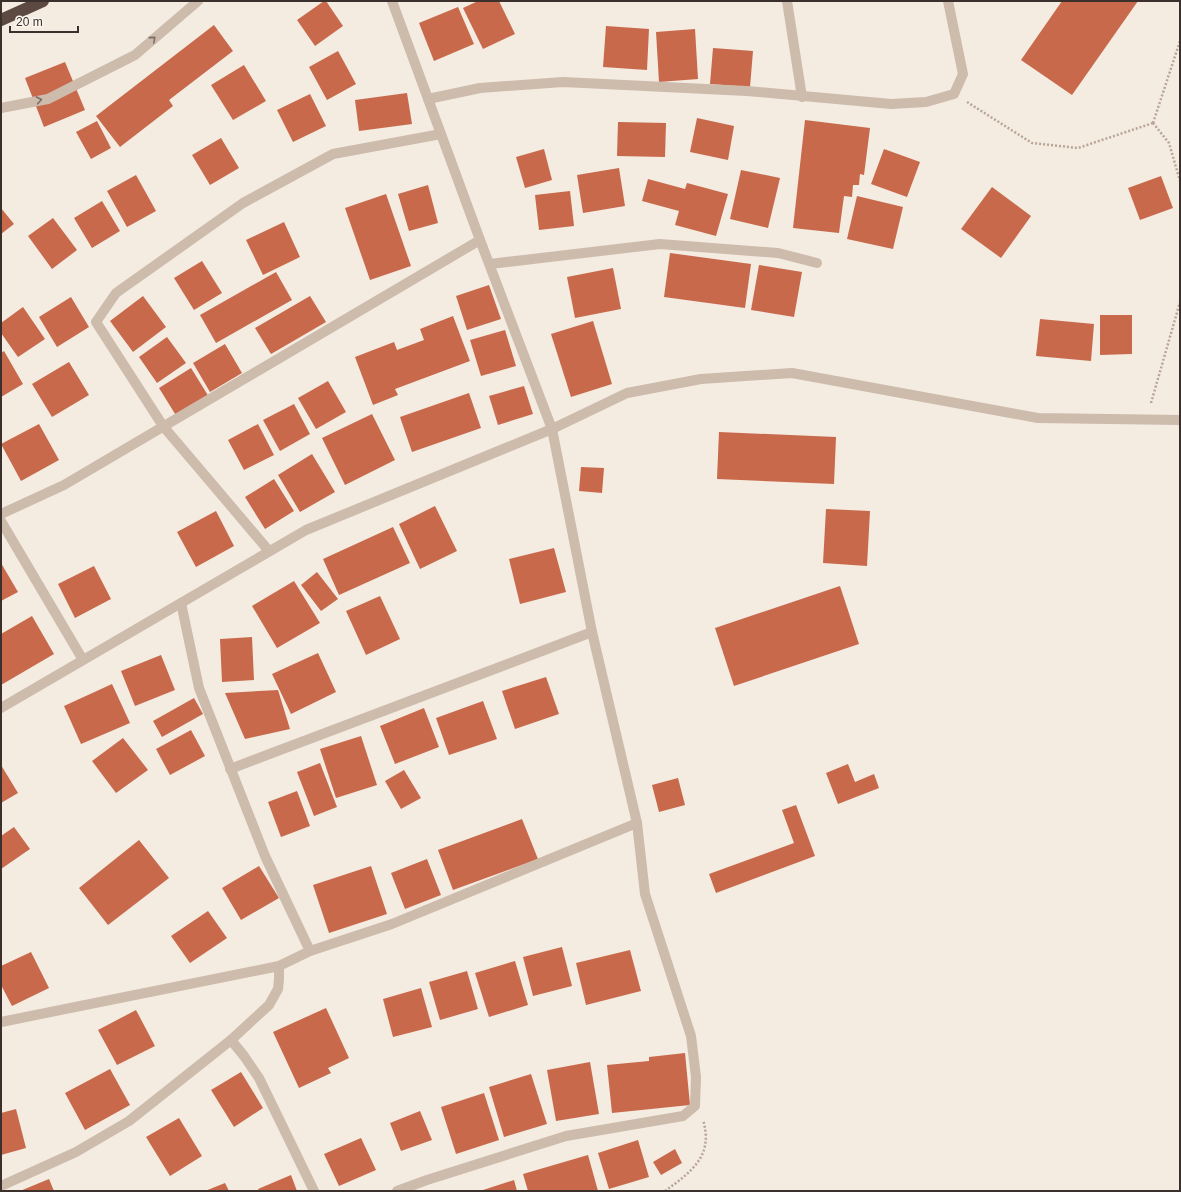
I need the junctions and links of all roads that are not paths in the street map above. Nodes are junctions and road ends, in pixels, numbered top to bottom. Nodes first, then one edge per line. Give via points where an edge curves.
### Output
1 (43, 1) edge
2 (198, 1) edge
3 (392, 1) edge
4 (787, 1) edge
5 (948, 1) edge
6 (1, 20) edge
7 (802, 97) junction
8 (428, 99) junction
9 (1, 108) edge
10 (441, 134) junction
11 (480, 240) junction
12 (817, 263) dead end
13 (490, 264) junction
14 (1180, 420) edge
15 (164, 426) junction
16 (552, 429) junction
17 (1, 514) edge
18 (1, 521) edge
19 (269, 551) junction
20 (181, 603) junction
21 (592, 632) junction
22 (83, 660) junction
23 (1, 708) edge
24 (230, 769) junction
25 (637, 823) junction
26 (310, 951) junction
27 (279, 966) junction
28 (1, 1022) edge
29 (231, 1040) junction
30 (1, 1186) edge
31 (314, 1191) edge
32 (397, 1191) edge

1 - 6 highway
9 -> 2 street via 48,98 135,55
3 - 8 street
4 - 7 street
5 - 7 street via 963,74 954,94 926,102 891,104
7 - 8 street via 747,91 563,82 480,88
8 - 10 street
10 - 11 street
10 - 15 street via 334,154 243,203 116,293 96,322
11 - 13 street
11 - 15 street
12 - 13 street via 778,253 660,244
13 - 16 street
14 - 16 street via 1038,418 792,373 701,379 627,393
15 - 17 street via 64,485
15 - 19 street
16 - 19 street via 306,530
16 - 21 street
18 - 22 street
19 - 20 street
20 - 22 street
20 - 24 street via 198,688
21 - 24 street
21 - 25 street
22 - 23 street
24 - 26 street via 265,856
25 - 26 street via 392,924
25 - 32 street via 645,894 691,1036 696,1077 695,1106 682,1116 566,1136
26 - 27 street
27 - 28 street
27 - 29 street via 278,989 269,1005
29 - 30 street via 129,1121 76,1152
29 - 31 street via 259,1078

